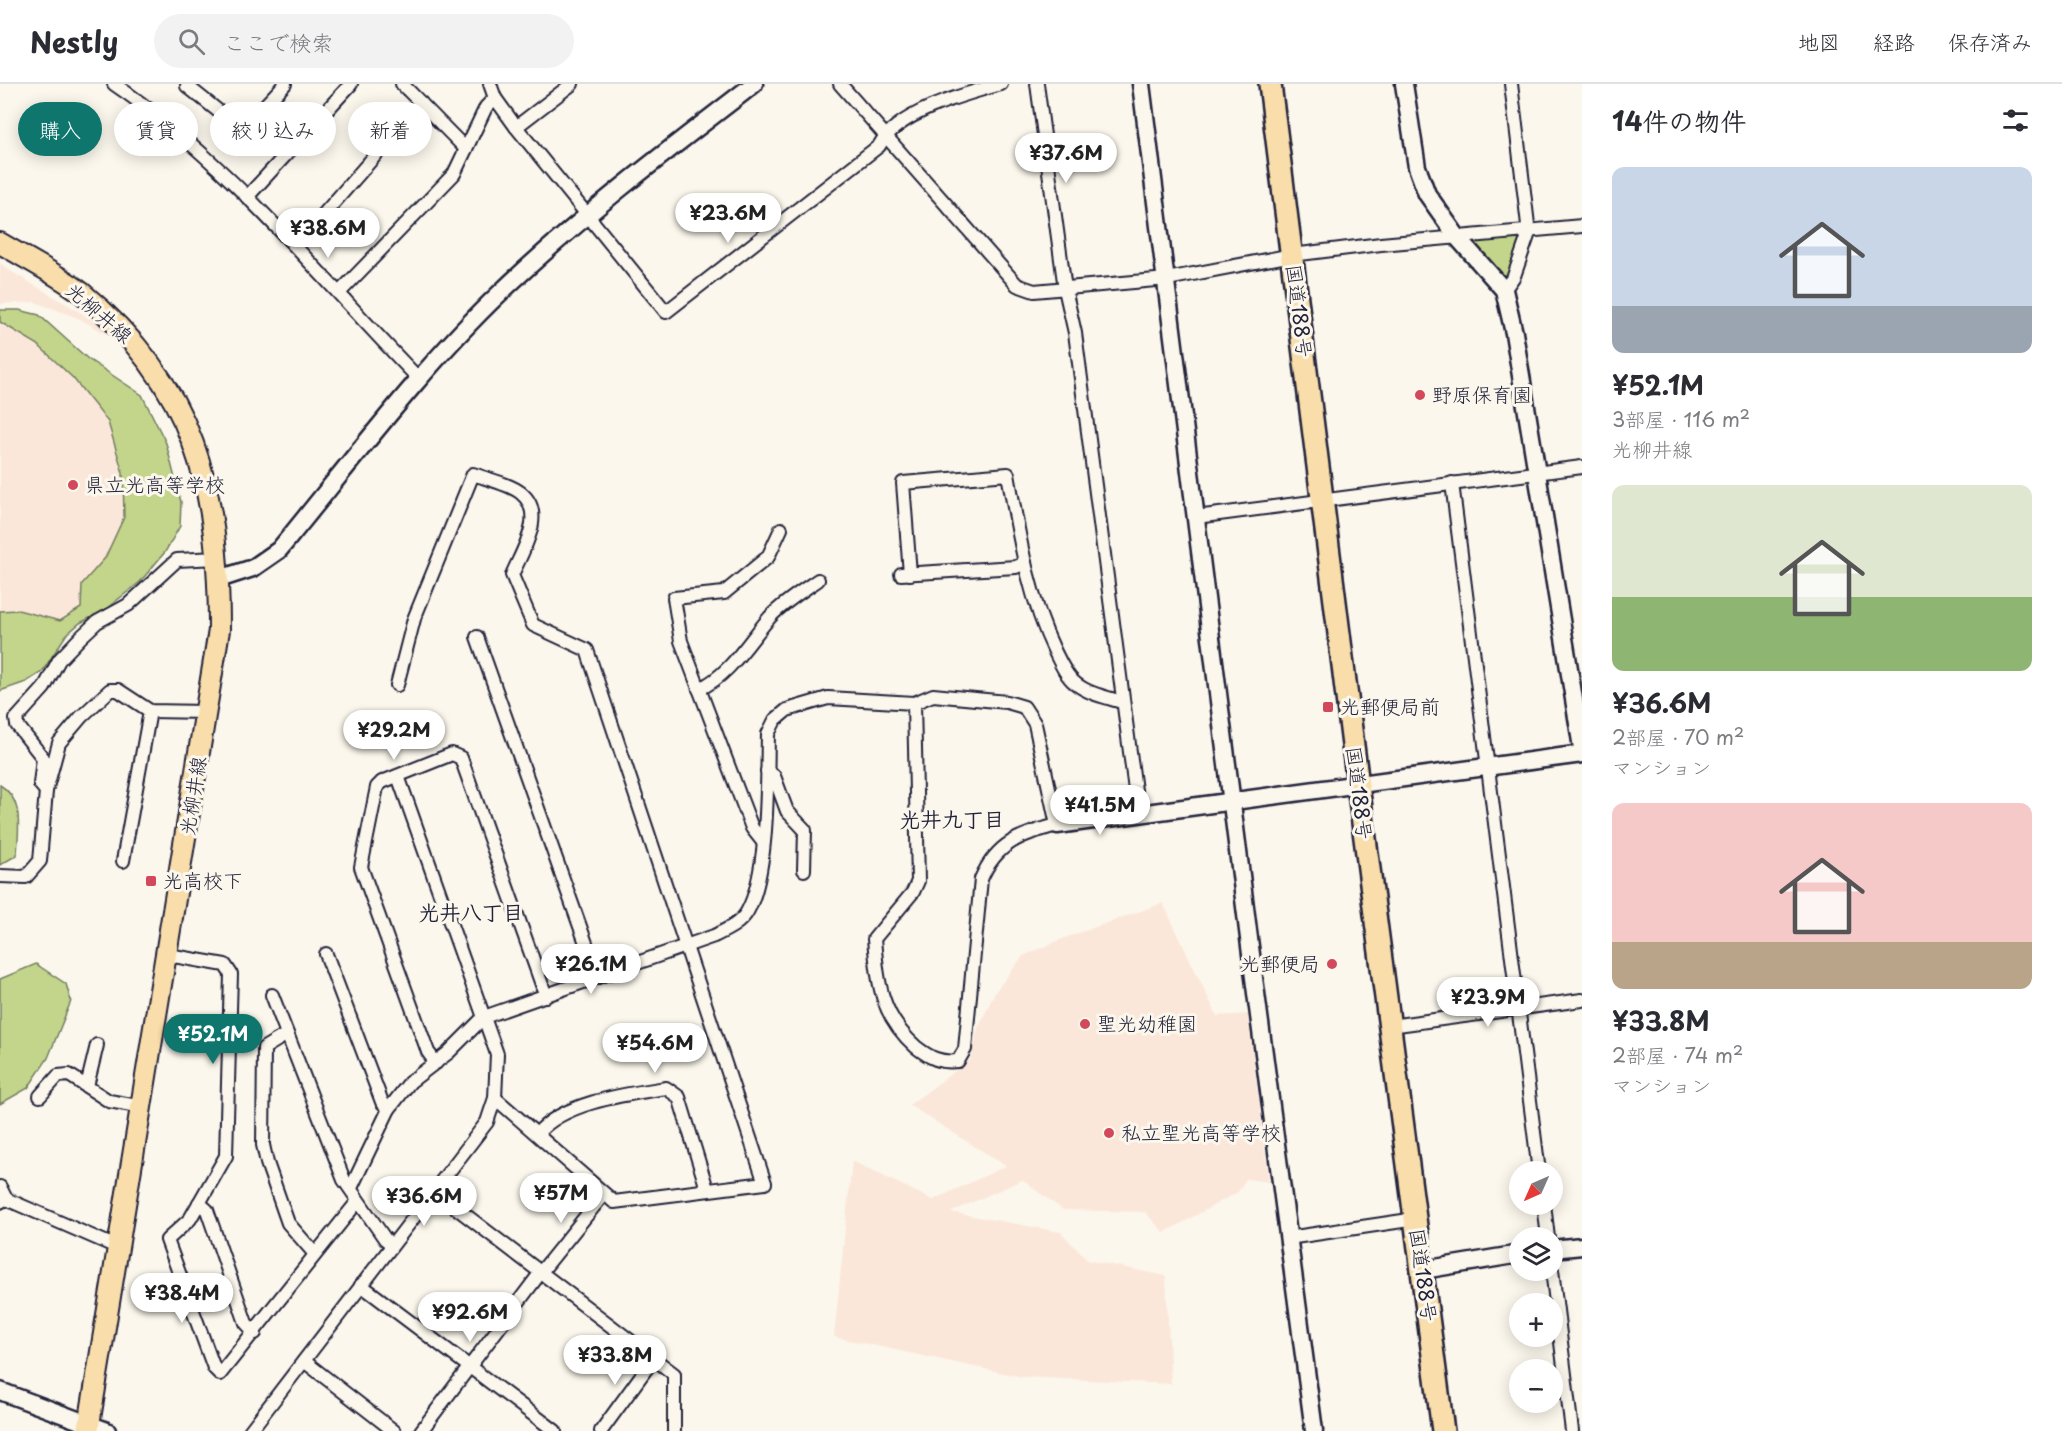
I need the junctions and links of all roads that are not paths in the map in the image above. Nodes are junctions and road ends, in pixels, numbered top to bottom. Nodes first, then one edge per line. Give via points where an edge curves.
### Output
1 (114, 84) edge
2 (137, 84) edge
3 (188, 84) edge
4 (285, 84) edge
5 (351, 84) edge
6 (402, 84) edge
7 (490, 84) edge
8 (572, 84) edge
9 (754, 84) edge
10 (840, 84) edge
11 (1001, 84) edge
12 (1037, 84) edge
13 (1141, 84) edge
14 (1270, 84) edge
15 (1404, 84) edge
16 (1511, 84) edge
17 (134, 98) junction
18 (495, 98) junction
19 (420, 102) edge
20 (432, 114) edge
21 (516, 127) junction
22 (885, 134) junction
23 (466, 149) junction
24 (375, 156) edge
25 (247, 197) junction
26 (588, 216) junction
27 (1582, 226) edge
28 (1529, 233) junction
29 (1458, 238) junction
30 (0, 243) edge
31 (296, 246) junction
32 (1292, 255) junction
33 (1167, 279) junction
34 (1065, 289) junction
35 (1504, 290) junction
36 (339, 293) junction
37 (420, 380) junction
38 (1582, 467) edge
39 (1537, 473) junction
40 (1452, 483) junction
41 (1322, 500) junction
42 (1196, 517) junction
43 (781, 529) dead end
44 (217, 558) junction
45 (1025, 563) junction
46 (219, 579) junction
47 (818, 580) dead end
48 (477, 637) dead end
49 (397, 685) dead end
50 (699, 689) junction
51 (1122, 702) junction
52 (914, 703) junction
53 (150, 711) junction
54 (206, 712) junction
55 (1582, 747) edge
56 (1582, 754) edge
57 (1487, 767) junction
58 (767, 771) junction
59 (398, 776) junction
60 (1358, 785) junction
61 (46, 790) junction
62 (1232, 802) junction
63 (1138, 813) junction
64 (1057, 825) junction
65 (763, 842) junction
66 (123, 861) dead end
67 (804, 870) dead end
68 (0, 876) edge
69 (687, 946) junction
70 (326, 954) dead end
71 (168, 955) junction
72 (598, 977) junction
73 (272, 995) dead end
74 (546, 996) junction
75 (1582, 1000) edge
76 (1518, 1008) junction
77 (484, 1017) junction
78 (1390, 1026) junction
79 (287, 1034) junction
80 (97, 1045) dead end
81 (436, 1063) junction
82 (87, 1086) junction
83 (40, 1096) dead end
84 (495, 1098) junction
85 (143, 1107) junction
86 (389, 1109) junction
87 (537, 1134) junction
88 (1538, 1161) edge
89 (351, 1188) junction
90 (707, 1189) junction
91 (434, 1191) junction
92 (603, 1195) junction
93 (2, 1196) edge
94 (358, 1201) junction
95 (199, 1203) junction
96 (1416, 1219) junction
97 (1288, 1238) junction
98 (392, 1244) junction
99 (1582, 1246) edge
100 (119, 1248) junction
101 (1563, 1248) edge
102 (314, 1253) junction
103 (1509, 1256) edge
104 (1423, 1270) junction
105 (541, 1272) junction
106 (1553, 1281) edge
107 (361, 1285) junction
108 (255, 1333) junction
109 (654, 1358) junction
110 (304, 1361) junction
111 (470, 1369) junction
112 (0, 1391) edge
113 (95, 1428) edge
114 (250, 1431) edge
115 (394, 1431) edge
116 (421, 1431) edge
117 (555, 1431) edge
118 (601, 1431) edge
119 (674, 1431) edge
120 (1314, 1431) edge
121 (1443, 1431) edge
122 (1572, 1431) edge

1 - 17 street
2 - 17 street
3 - 4 street via 242,130
5 - 25 street
6 - 19 street
7 - 18 street
8 - 21 street
9 - 26 street
10 - 22 street
11 - 22 street via 915,115
12 - 34 street
13 - 33 street
14 - 32 highway, 国道188号
15 - 29 street via 1417,167 1427,194
16 - 28 street
17 - 25 street via 163,118
18 - 21 street
18 - 23 street via 486,107
20 - 23 street
21 - 26 street
22 - 26 street via 879,146 666,312
22 - 34 street via 1017,285 1034,291
23 - 36 street via 454,174
24 - 31 street
25 - 31 street
26 - 37 street via 500,293
27 - 28 street
28 - 29 street
28 - 35 street via 1514,276
29 - 32 street
29 - 35 street
30 - 44 main road, 光柳井線 via 80,292 125,331 160,378 184,417 205,475
31 - 36 street
32 - 33 street
32 - 41 highway, 国道188号
33 - 34 street
33 - 42 street
34 - 51 street via 1075,333
35 - 39 street
36 - 37 street
37 - 46 street via 279,550 253,568
38 - 39 street
39 - 40 street
39 - 55 street
40 - 41 street
40 - 57 street
41 - 42 street
41 - 60 highway, 国道188号
42 - 62 street
43 - 50 street via 768,557 724,593 674,598 681,641
44 - 46 main road, 光柳井線
44 - 61 street via 177,560 128,605 97,622 59,660 44,688 16,719 43,758 40,784
45 - 45 street via 1008,474 903,483 905,574 1016,567
45 - 51 street via 1040,621 1061,664 1074,682 1091,693
46 - 54 main road, 光柳井線 via 219,630
47 - 50 street via 772,615 710,685
48 - 72 street
49 - 69 street via 414,619 473,474 521,492 535,519 512,575 533,625 587,650
50 - 65 street via 752,828
51 - 63 street
52 - 58 street via 828,698 787,710 775,720 768,734
52 - 64 street via 942,695 1024,707 1035,724
52 - 64 street via 918,881 874,939 877,980 889,1016 903,1035 942,1063 958,1061 965,1049 981,879 989,859 1020,836
53 - 54 street
53 - 61 street via 118,690 110,690 59,743
53 - 66 street
54 - 71 main road, 光柳井線
56 - 57 street
57 - 60 street
57 - 76 street
58 - 65 street
58 - 67 street via 774,776 787,811 805,830
59 - 74 street via 452,753 461,758
59 - 77 street
59 - 81 street via 377,787 361,867 428,1052
60 - 62 street
60 - 78 highway, 国道188号
61 - 68 street via 40,861 26,877
62 - 63 street
62 - 97 street
63 - 64 street
65 - 69 street via 755,895 746,914 731,928
69 - 72 street
69 - 90 street via 765,1183
70 - 86 street via 382,1102
71 - 85 main road, 光柳井線
71 - 95 street via 225,965 231,974 226,1156
72 - 74 street
73 - 79 street
74 - 77 street
75 - 76 street
76 - 78 street
76 - 88 street
77 - 81 street
77 - 84 street via 497,1054
78 - 96 highway, 国道188号
79 - 89 street via 344,1180
79 - 102 street via 264,1048 263,1145 288,1223
80 - 82 street
81 - 86 street via 410,1082
82 - 83 street via 69,1075 58,1076
82 - 85 street via 110,1101
84 - 87 street
84 - 91 street via 487,1122
85 - 100 main road, 光柳井線
86 - 89 street
87 - 90 street via 546,1124 594,1102 666,1088 679,1097
87 - 92 street
89 - 94 street
90 - 92 street via 614,1202
91 - 98 street
91 - 105 street
92 - 105 street
93 - 100 street
94 - 98 street
94 - 102 street
95 - 108 street via 207,1210 246,1323
95 - 108 street via 190,1219 167,1240 214,1368 220,1374
96 - 97 street
96 - 104 highway, 国道188号
97 - 120 street
98 - 107 street
99 - 101 street
100 - 113 main road, 光柳井線
102 - 108 street
103 - 104 street
104 - 121 highway, 国道188号
105 - 109 street
105 - 111 street
106 - 122 street
107 - 110 street
107 - 111 street
109 - 118 street
109 - 119 street via 674,1374
110 - 114 street
110 - 115 street
111 - 116 street
111 - 117 street
112 - 113 street

